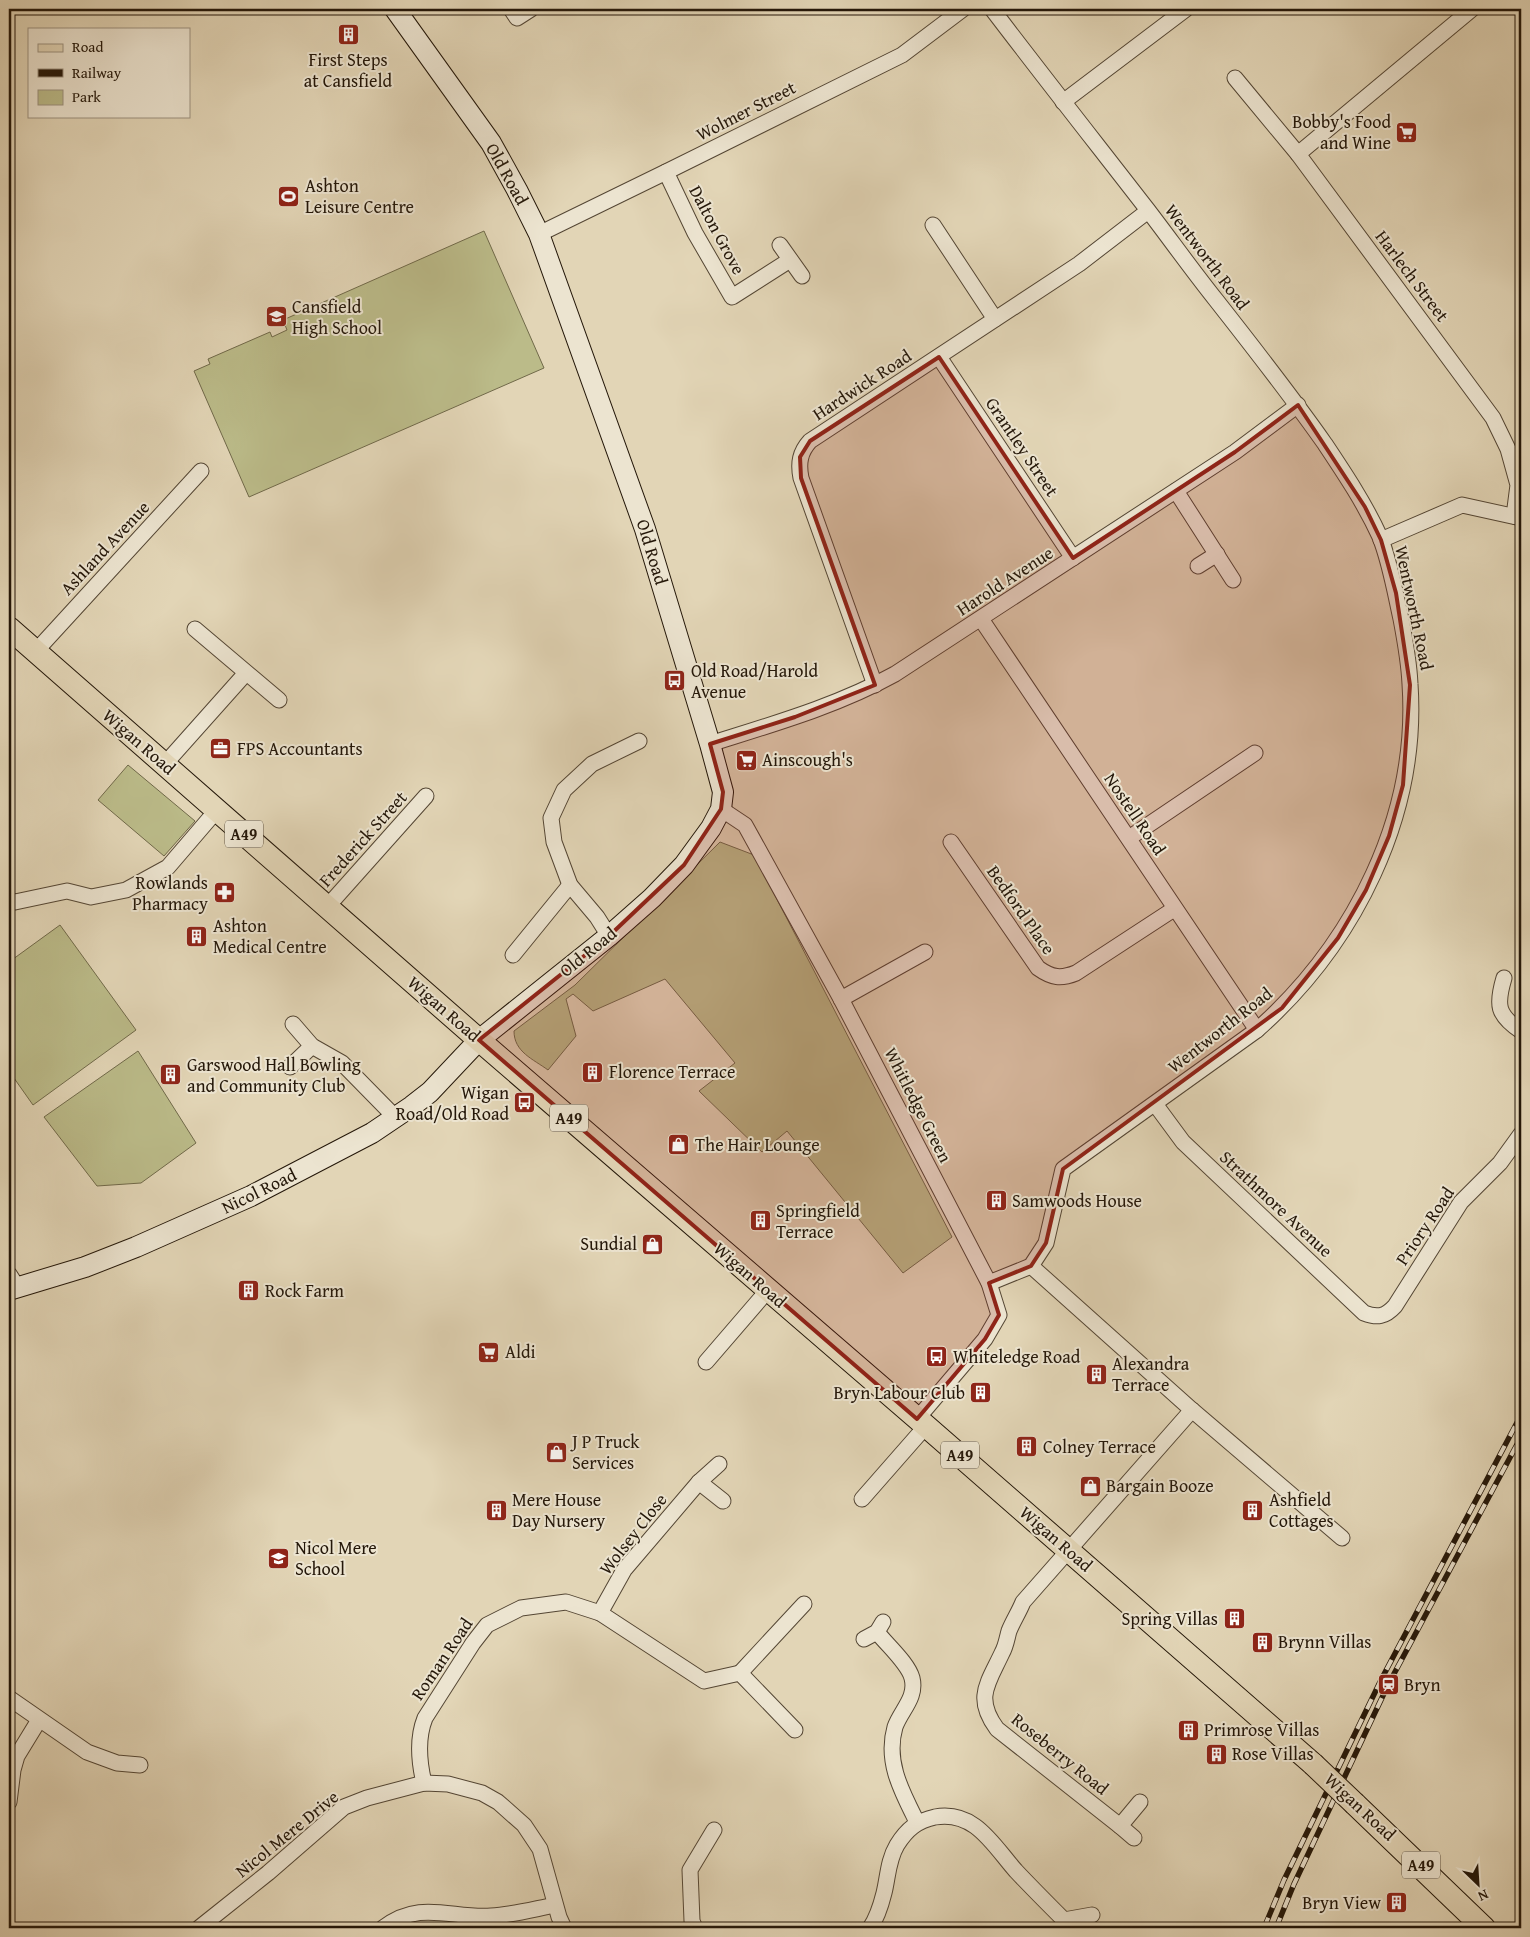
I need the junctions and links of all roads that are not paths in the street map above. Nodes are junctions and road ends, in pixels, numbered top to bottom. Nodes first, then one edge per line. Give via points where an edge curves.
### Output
1 (395, 9) edge
2 (510, 9) edge
3 (531, 9) edge
4 (962, 9) edge
5 (992, 9) edge
6 (1186, 9) edge
7 (1472, 9) edge
8 (1235, 78) dead end
9 (1063, 102) junction
10 (1298, 154) junction
11 (666, 172) junction
12 (1148, 211) junction
13 (932, 225) dead end
14 (539, 234) junction
15 (780, 245) dead end
16 (790, 260) junction
17 (802, 276) dead end
18 (995, 319) junction
19 (939, 357) junction
20 (1298, 405) junction
21 (201, 471) dead end
22 (1519, 480) edge
23 (1176, 491) junction
24 (1518, 517) edge
25 (1381, 540) junction
26 (1217, 554) junction
27 (1073, 558) junction
28 (1198, 566) dead end
29 (1233, 580) dead end
30 (981, 620) junction
31 (9, 628) edge
32 (195, 629) dead end
33 (36, 651) junction
34 (246, 672) junction
35 (875, 685) junction
36 (278, 700) dead end
37 (639, 741) dead end
38 (710, 744) junction
39 (1255, 753) dead end
40 (164, 765) junction
41 (426, 796) dead end
42 (722, 809) junction
43 (216, 811) junction
44 (1128, 838) junction
45 (950, 842) dead end
46 (570, 885) junction
47 (9, 901) edge
48 (327, 907) junction
49 (1174, 909) junction
50 (609, 936) junction
51 (925, 952) dead end
52 (513, 955) dead end
53 (1504, 978) dead end
54 (841, 999) junction
55 (293, 1024) dead end
56 (1257, 1030) junction
57 (1521, 1031) edge
58 (479, 1040) junction
59 (312, 1046) junction
60 (290, 1067) dead end
61 (1155, 1104) junction
62 (395, 1117) junction
63 (1521, 1134) edge
64 (1030, 1266) junction
65 (989, 1283) junction
66 (12, 1284) edge
67 (768, 1290) junction
68 (1381, 1316) joint
69 (706, 1362) dead end
70 (1192, 1410) junction
71 (922, 1422) junction
72 (719, 1464) dead end
73 (699, 1482) junction
74 (862, 1499) dead end
75 (723, 1501) dead end
76 (1342, 1538) dead end
77 (1070, 1551) junction
78 (804, 1604) dead end
79 (600, 1613) junction
80 (875, 1631) dead end
81 (740, 1673) junction
82 (9, 1698) edge
83 (38, 1720) junction
84 (795, 1730) dead end
85 (140, 1765) dead end
86 (424, 1783) junction
87 (9, 1802) edge
88 (1140, 1802) dead end
89 (917, 1822) junction
90 (1120, 1826) junction
91 (714, 1830) dead end
92 (1134, 1838) dead end
93 (555, 1905) junction
94 (1092, 1915) dead end
95 (1063, 1924) edge
96 (198, 1928) edge
97 (383, 1928) edge
98 (564, 1928) edge
99 (695, 1928) edge
100 (870, 1928) edge
101 (1484, 1928) edge

1 - 14 street, Old Road via 491,143
2 - 3 street via 517,18
4 - 11 street, Wolmer Street via 902,54
5 - 9 street, Wentworth Road
6 - 9 street
7 - 10 street
8 - 10 street, Harlech Street
9 - 12 street, Wentworth Road
10 - 22 street, Harlech Street via 1493,418
11 - 14 street, Wolmer Street
11 - 16 street, Dalton Grove via 695,233 732,297
12 - 18 street, Hardwick Road via 1079,264
12 - 20 street, Wentworth Road
13 - 18 street
14 - 38 street, Old Road via 645,529
15 - 16 street
16 - 17 street
18 - 19 street, Hardwick Road
19 - 27 street, Grantley Street
19 - 35 street, Hardwick Road via 810,441 800,457 801,478
20 - 23 street, Harold Avenue
20 - 25 street, Wentworth Road via 1348,478
21 - 33 street, Ashland Avenue
22 - 24 street, Harlech Street
23 - 26 street
23 - 27 street, Harold Avenue
24 - 25 street via 1462,505
25 - 56 street, Wentworth Road via 1396,593 1410,685 1410,737 1403,785 1389,836 1366,890 1338,938 1306,981
26 - 28 street
26 - 29 street
27 - 30 street, Harold Avenue
30 - 35 street, Harold Avenue
30 - 44 street, Nostell Road
31 - 33 main road, Wigan Road / A49
32 - 34 street
33 - 40 main road, Wigan Road / A49
34 - 36 street
34 - 40 street
35 - 38 street, Harold Avenue via 796,717
37 - 46 street via 592,764 564,790 551,818 554,842
38 - 42 street, Old Road via 723,792
39 - 44 street
40 - 43 main road, Wigan Road / A49
41 - 48 street, Frederick Street
42 - 50 street, Old Road via 684,865
42 - 54 street, Whitledge Green via 745,824
43 - 47 street via 168,867 126,890 91,897 67,891
43 - 48 main road, Wigan Road / A49
44 - 49 street, Nostell Road
45 - 49 street, Bedford Place via 1038,968 1050,976 1064,978 1076,973
46 - 50 street
46 - 52 street
48 - 58 main road, Wigan Road / A49
49 - 56 street, Nostell Road
50 - 58 street, Old Road
51 - 54 street
53 - 57 street via 1501,1010 1508,1023
54 - 65 street, Whitledge Green
55 - 59 street
56 - 61 street, Wentworth Road
58 - 62 street, Nicol Road via 430,1092
58 - 67 main road, Wigan Road / A49
59 - 60 street
59 - 62 street via 342,1063
61 - 64 street, Wentworth Road via 1063,1169 1046,1243
61 - 68 street, Strathmore Avenue via 1183,1142 1356,1306 1364,1313
62 - 66 street, Nicol Road via 372,1133 252,1196 85,1267
63 - 68 street, Priory Road via 1500,1163 1461,1202 1395,1306
64 - 65 street
64 - 70 street
65 - 71 street, Whitledge Green via 998,1315 985,1339
67 - 69 street
67 - 71 main road, Wigan Road / A49
70 - 76 street
70 - 77 street, Roseberry Road
71 - 74 street, Whitledge Green
71 - 77 main road, Wigan Road / A49
72 - 73 street, Wolsey Close
73 - 75 street
73 - 79 street, Wolsey Close via 624,1570
77 - 90 street, Roseberry Road via 1023,1602 987,1683 984,1702 997,1729
77 - 101 main road, Wigan Road / A49, bridge via 1314,1764
78 - 81 street
79 - 81 street, Roman Road via 704,1681
79 - 86 street, Roman Road via 566,1602 521,1608 487,1625 421,1727 420,1764
80 - 89 street via 912,1676 912,1694 896,1726 892,1754 897,1779
81 - 84 street
82 - 83 street
83 - 85 street via 87,1752 117,1763
83 - 87 street via 17,1756
86 - 93 street, Nicol Mere Drive via 448,1784 482,1794 511,1813 540,1849
86 - 96 street, Nicol Mere Drive via 344,1807
88 - 90 street
89 - 95 street via 943,1816 975,1824
89 - 100 street via 904,1835 890,1860 882,1900
90 - 92 street, Roseberry Road
91 - 99 street via 690,1870
93 - 97 street via 488,1917 418,1913 402,1917
93 - 98 street, Nicol Mere Drive
94 - 95 street

